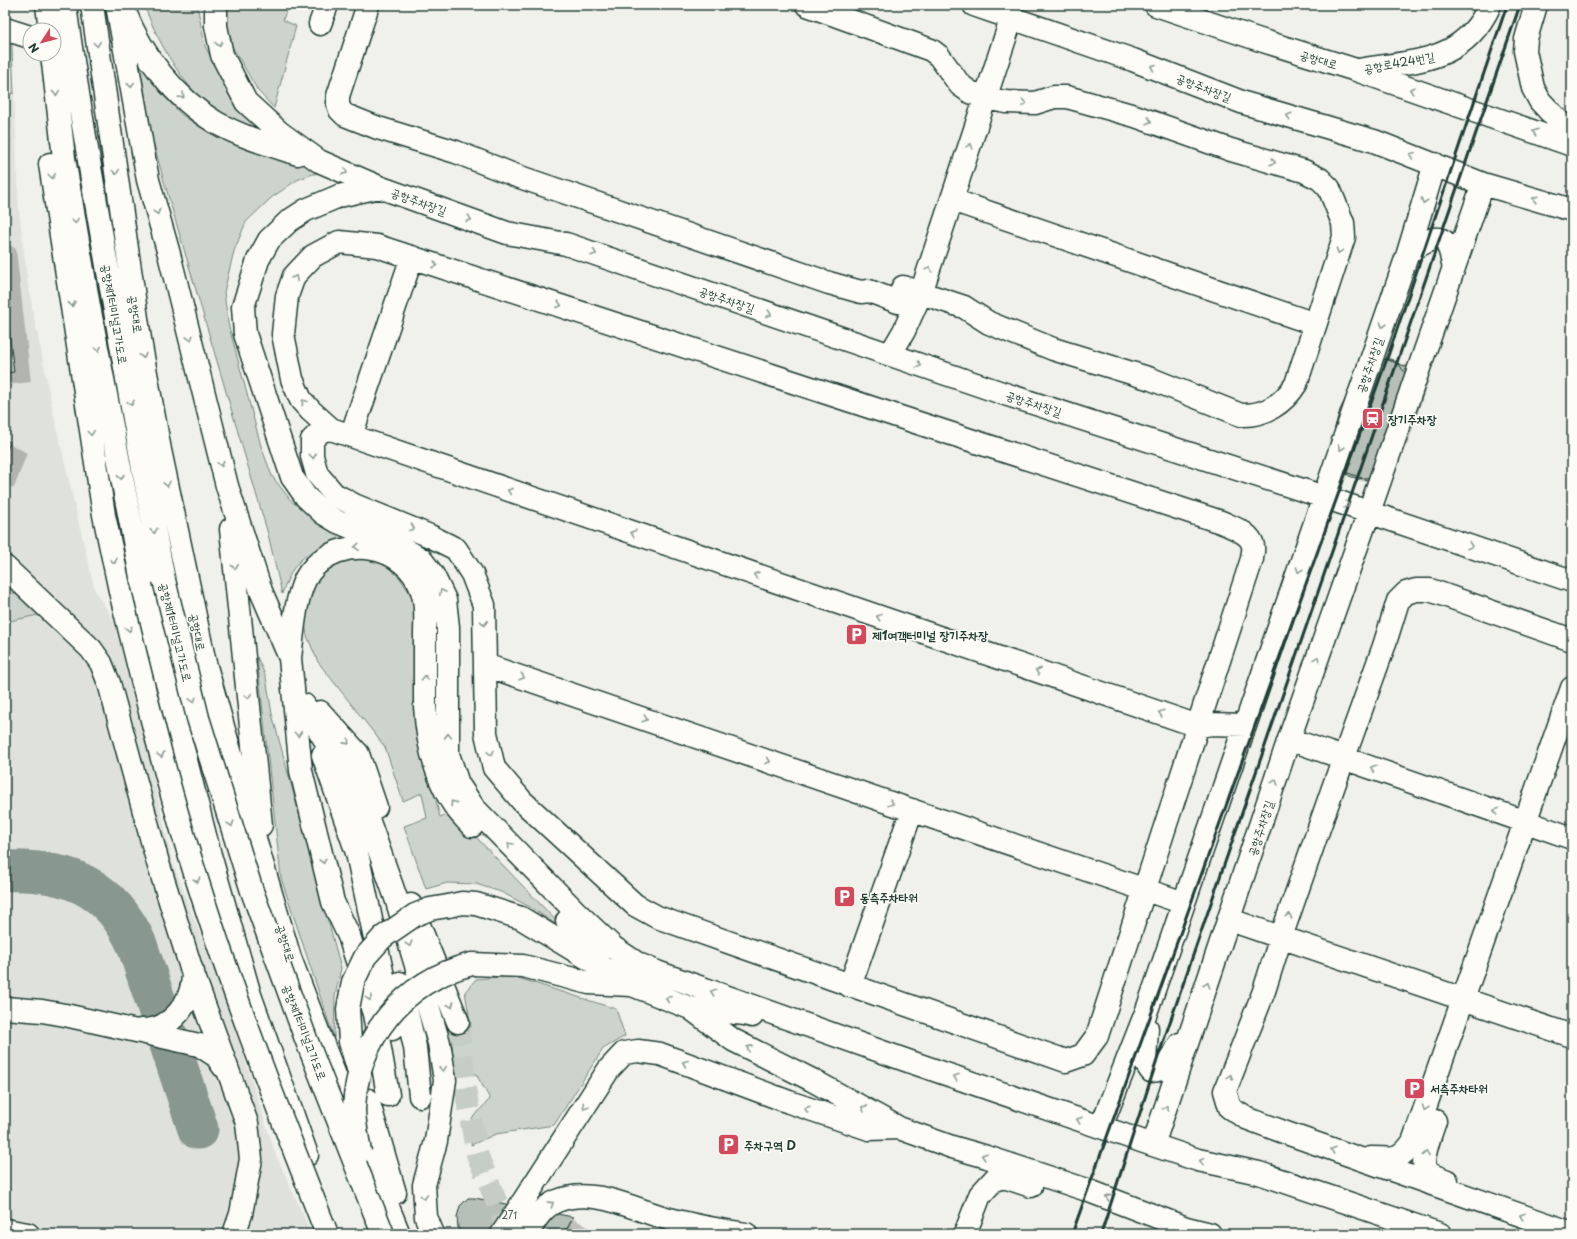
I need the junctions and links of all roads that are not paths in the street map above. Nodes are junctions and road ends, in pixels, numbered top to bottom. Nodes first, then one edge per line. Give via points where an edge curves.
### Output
1 (38, 5) edge
2 (47, 5) edge
3 (65, 5) edge
4 (92, 5) edge
5 (117, 5) edge
6 (123, 5) edge
7 (216, 5) edge
8 (368, 5) edge
9 (807, 5) edge
10 (974, 5) edge
11 (1156, 5) edge
12 (1490, 5) edge
13 (1536, 5) edge
14 (1012, 17) junction
15 (38, 22) edge
16 (49, 22) edge
17 (5, 29) edge
18 (22, 34) edge
19 (38, 62) edge
20 (53, 62) edge
21 (1356, 70) junction
22 (985, 98) junction
23 (1572, 135) edge
24 (1572, 145) edge
25 (320, 161) junction
26 (1435, 164) junction
27 (1483, 184) junction
28 (379, 188) junction
29 (952, 200) junction
30 (1572, 210) edge
31 (1408, 253) junction
32 (412, 257) junction
33 (1454, 267) junction
34 (921, 293) junction
35 (1315, 324) junction
36 (890, 355) junction
37 (341, 433) junction
38 (227, 486) junction
39 (1324, 497) junction
40 (1369, 512) junction
41 (5, 567) edge
42 (1572, 581) edge
43 (1572, 640) edge
44 (290, 658) junction
45 (485, 665) junction
46 (293, 681) junction
47 (1572, 688) edge
48 (304, 705) junction
49 (1572, 713) edge
50 (1245, 725) junction
51 (1198, 726) junction
52 (1289, 739) junction
53 (1344, 758) junction
54 (912, 810) junction
55 (1530, 824) junction
56 (1572, 838) edge
57 (267, 879) junction
58 (1145, 889) junction
59 (1184, 903) junction
60 (1230, 920) junction
61 (1281, 937) junction
62 (601, 966) junction
63 (192, 971) junction
64 (632, 985) junction
65 (850, 986) junction
66 (1469, 1001) junction
67 (5, 1008) edge
68 (690, 1008) junction
69 (1147, 1010) junction
70 (458, 1022) tunnel mouth
71 (1193, 1028) junction
72 (129, 1030) junction
73 (1572, 1036) edge
74 (908, 1061) junction
75 (227, 1071) junction
76 (394, 1097) junction
77 (1101, 1127) junction
78 (899, 1128) junction
79 (1154, 1145) junction
80 (1356, 1158) junction
81 (1017, 1166) junction
82 (1233, 1168) junction
83 (994, 1180) junction
84 (365, 1188) junction
85 (1469, 1197) junction
86 (5, 1230) edge
87 (333, 1231) edge
88 (1182, 1232) edge
89 (1572, 1233) edge
90 (28, 1234) edge
91 (234, 1234) edge
92 (314, 1234) edge
93 (383, 1234) edge
94 (399, 1234) edge
95 (406, 1234) edge
96 (433, 1234) edge
97 (502, 1234) edge
98 (528, 1234) edge
99 (746, 1234) edge
100 (965, 1234) edge
101 (1210, 1234) edge
102 (1395, 1234) edge
103 (1440, 1234) edge

1 - 15 street
2 - 16 street
3 -> 84 street, 공항제1터미널고가도로, bridge via 90,171 148,503 198,718 252,891 306,1039
4 -> 57 street, 공항대로 via 139,331 160,450 205,663
5 -> 38 street via 148,180
6 -> 25 street via 151,59 174,88 202,113 242,134
7 -> 25 street, 공항주차장길 via 216,26 222,55 246,102 279,132
8 - 34 street via 338,96 340,110 345,115 829,283 861,292 870,291 898,302 904,287
9 - 22 street via 931,50 939,56 960,85
10 - 14 street, 공항주차장길
11 - 21 street, 공항대로
12 - 21 street, 공항로424번길 via 1472,34 1442,54 1420,61
13 - 23 street via 1525,51 1533,88 1540,101
14 - 22 street
26 -> 14 street, 공항주차장길 via 1374,141 1244,103
17 - 18 street
19 -> 87 street, bridge via 56,206 104,515 159,748 190,857 228,975 294,1149
20 -> 87 street via 64,158 89,306 146,603 210,856 250,995
24 -> 21 street, 공항대로
29 -> 22 street
22 -> 35 street via 1035,103 1054,97 1067,97 1135,116 1231,150 1304,171 1320,179 1329,188 1343,223 1344,237
25 -> 28 street, 공항주차장길
26 - 27 street, 공항주차장길
26 -> 31 street, 공항주차장길
30 -> 27 street, 공항주차장길
27 - 33 street, 공항주차장길
28 -> 36 street, 공항주차장길 via 507,233 566,244
74 -> 28 street via 638,964 614,948 575,911 474,808 458,784 448,754 448,627 445,600 433,575 421,559 404,549 338,522 323,513 306,497 292,477 245,334 243,307 258,260 269,240 289,221 306,210 339,196
34 -> 29 street
29 - 35 street
31 - 33 street via 1429,239 1440,240 1448,246
31 -> 39 street, 공항주차장길
32 - 37 street
37 -> 32 street via 311,411 301,400 292,379 283,334 287,296 294,276 313,256 339,242 378,246
32 -> 51 street via 1238,530 1249,537 1253,546 1252,559
33 - 40 street, 공항주차장길
34 - 35 street via 964,306 989,323 1054,349 1151,379 1242,415 1252,416 1276,405 1296,384
34 - 36 street
36 -> 39 street, 공항주차장길
37 -> 45 street via 320,431 312,440 312,456 317,474 334,494 354,505 456,549 472,574 484,605
51 -> 37 street
38 - 44 street via 261,591
38 -> 57 street
39 -> 40 street, 공항주차장길
39 -> 50 street, 공항주차장길
40 -> 42 street, 공항주차장길
52 -> 40 street, 공항주차장길
41 - 63 street via 91,649 101,664
43 - 53 street via 1430,590 1406,593 1398,601
44 - 46 street
62 -> 44 street via 579,932 491,847 461,814 448,795 434,760 426,722 424,599 418,581 405,564 392,555 366,547 341,550 319,563 308,573 301,587
45 -> 54 street
45 -> 65 street via 486,732 494,768 522,801 635,904 657,917
46 - 48 street
46 -> 70 street via 358,754 407,896
46 -> 76 street via 301,772 333,902 349,936 374,1014
47 - 55 street
48 - 76 street via 357,853 390,1008
48 -> 96 street via 362,802 396,898 439,1043 445,1080 436,1141 424,1184 426,1216
49 - 55 street
50 - 51 street
50 - 59 street, 공항주차장길
51 - 58 street
52 - 53 street
60 -> 52 street, 공항주차장길
55 -> 53 street
61 -> 53 street
54 - 58 street
54 - 65 street
55 - 56 street
55 - 66 street
57 - 94 street, 공항대로 via 290,958
58 - 59 street
58 - 65 street via 1097,1036 1083,1055 1066,1061
59 - 69 street, 공항주차장길
60 - 61 street
71 -> 60 street, 공항주차장길
61 - 66 street
80 -> 61 street via 1246,1118 1230,1108 1225,1091 1264,991
62 - 64 street
62 - 76 street, bridge via 521,918 476,904 462,903 414,915 383,937 365,957 353,982 348,1009 350,1042
63 - 72 street via 193,984 189,996 172,1020 157,1028 144,1031
63 - 75 street
68 -> 64 street
64 - 84 street, bridge via 589,983 523,966 472,964 454,968 416,988 395,1007 378,1030 366,1053 359,1075 354,1110
66 - 73 street
66 -> 80 street via 1413,1142 1404,1154 1395,1159
85 -> 66 street via 1455,1184 1424,1169 1426,1148
67 - 72 street via 42,1011
68 - 74 street via 745,1014 806,1035
78 -> 68 street via 733,1040
69 - 71 street via 1145,1062 1151,1071 1160,1070 1169,1062 1174,1051
69 - 77 street, 공항주차장길
79 -> 71 street, 공항주차장길
72 - 75 street via 199,1045 216,1056
77 -> 74 street
75 - 91 street via 247,1123 251,1159
76 - 95 street
77 - 79 street
81 -> 78 street
78 -> 97 street via 869,1129 660,1054 638,1051 624,1053 609,1069
82 -> 79 street via 1198,1160
80 - 85 street
81 - 83 street via 1001,1172
88 -> 81 street via 1084,1189
82 - 102 street
82 - 103 street via 1259,1173
83 - 88 street via 1004,1177
83 - 100 street via 980,1195
84 - 93 street, 공항제1터미널고가도로, bridge
89 -> 85 street
86 - 90 street
87 - 92 street
88 - 101 street
98 -> 99 street via 540,1212 556,1201 581,1195 623,1204 703,1228

